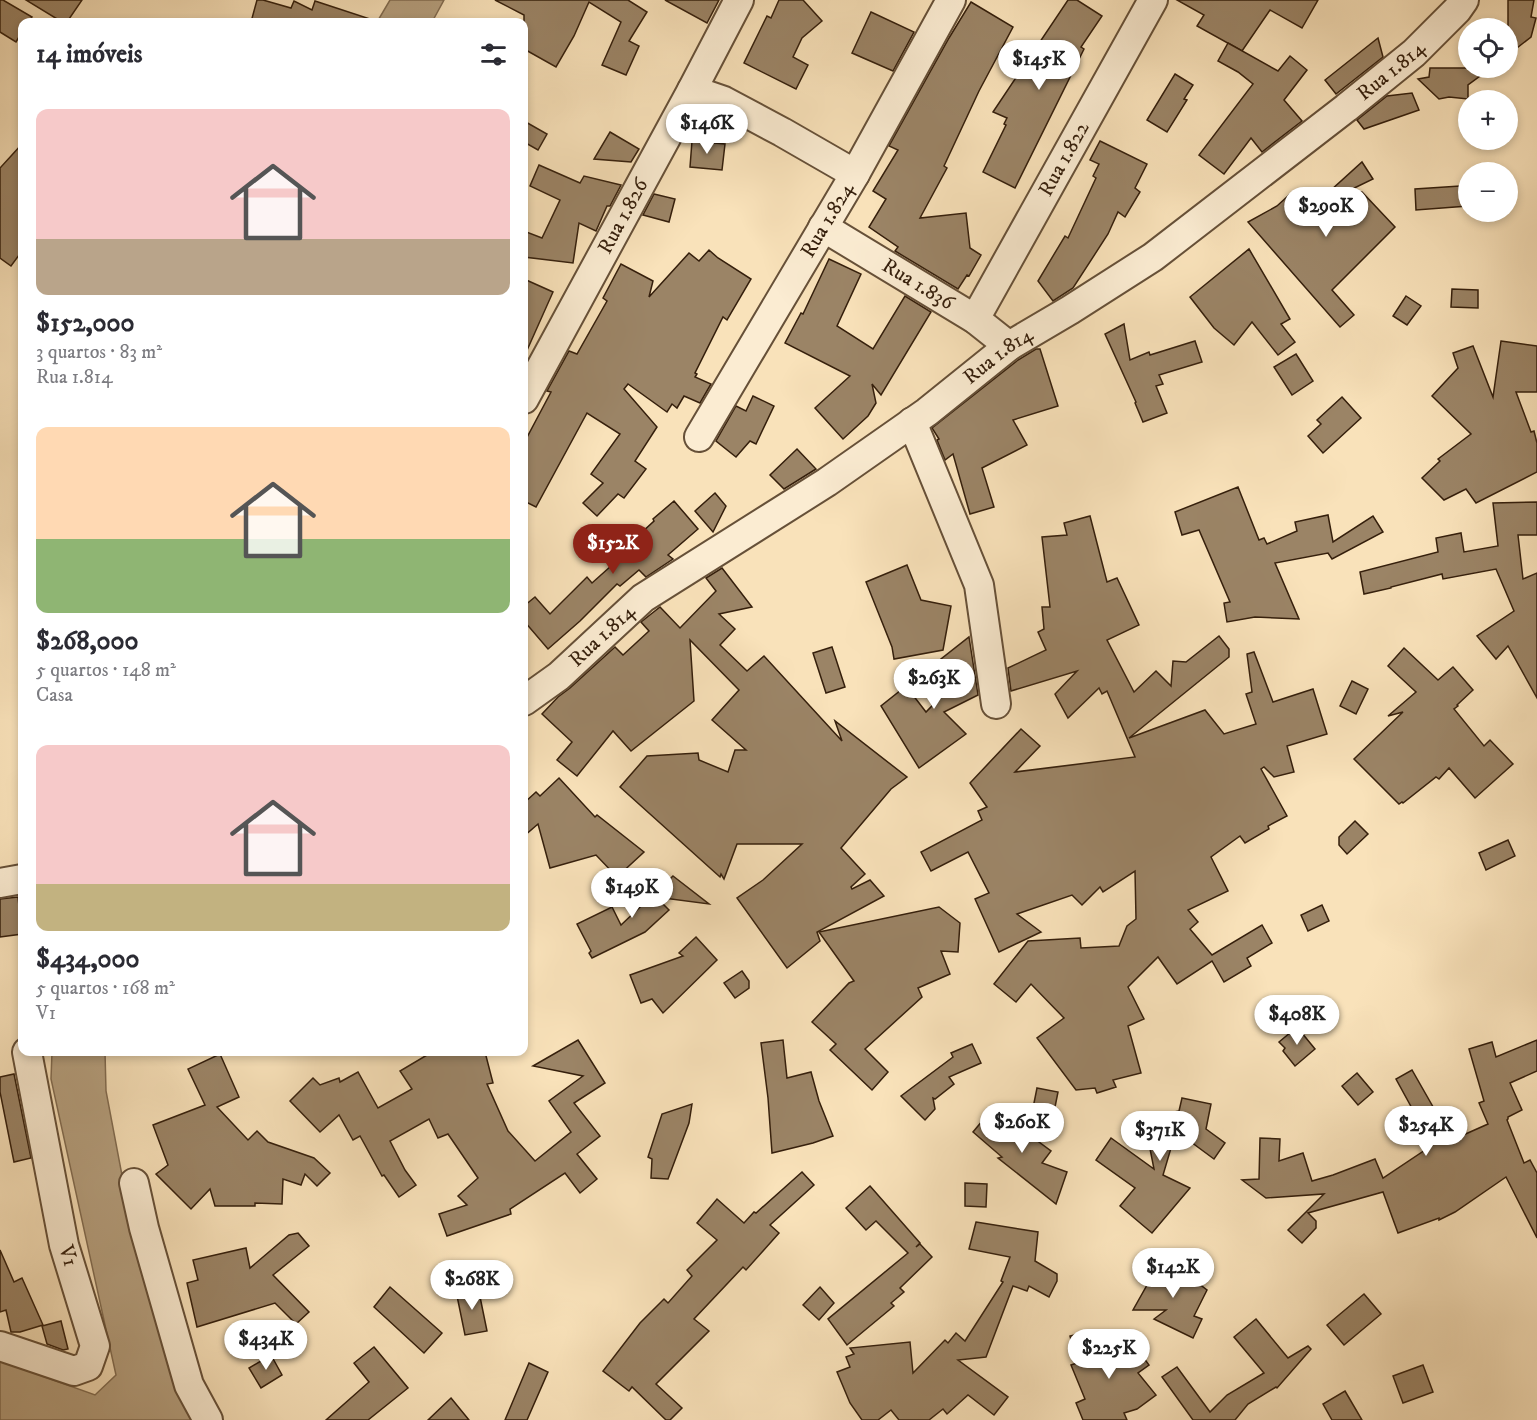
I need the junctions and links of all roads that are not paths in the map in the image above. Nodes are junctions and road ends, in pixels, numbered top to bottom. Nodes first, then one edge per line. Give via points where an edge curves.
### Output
1 (739, 0) edge
2 (951, 0) edge
3 (1153, 0) edge
4 (1464, 0) edge
5 (692, 90) junction
6 (855, 174) junction
7 (823, 227) junction
8 (975, 319) junction
9 (1009, 346) junction
10 (528, 392) edge
11 (912, 422) junction
12 (699, 437) dead end
13 (528, 698) edge
14 (996, 704) dead end
15 (18, 880) edge
16 (0, 883) edge
17 (28, 1056) edge
18 (134, 1183) dead end
19 (0, 1346) edge
20 (208, 1420) edge

1 - 5 street, Rua 1.826
2 - 6 street, Rua 1.824
3 - 8 street, Rua 1.822
4 - 9 street, Rua 1.814 via 1414,53 1162,250
5 - 6 street via 734,106
5 - 10 street, Rua 1.826
6 - 7 street, Rua 1.824
7 - 8 street, Rua 1.836
7 - 12 street, Rua 1.824
8 - 9 street, Rua 1.836
9 - 11 street, Rua 1.814
11 - 13 street, Rua 1.814 via 827,482 643,598 559,676
11 - 14 street via 979,585
15 - 16 street
17 - 19 street, V1 via 64,1245 95,1346 88,1366 74,1371
18 - 20 street via 189,1385

